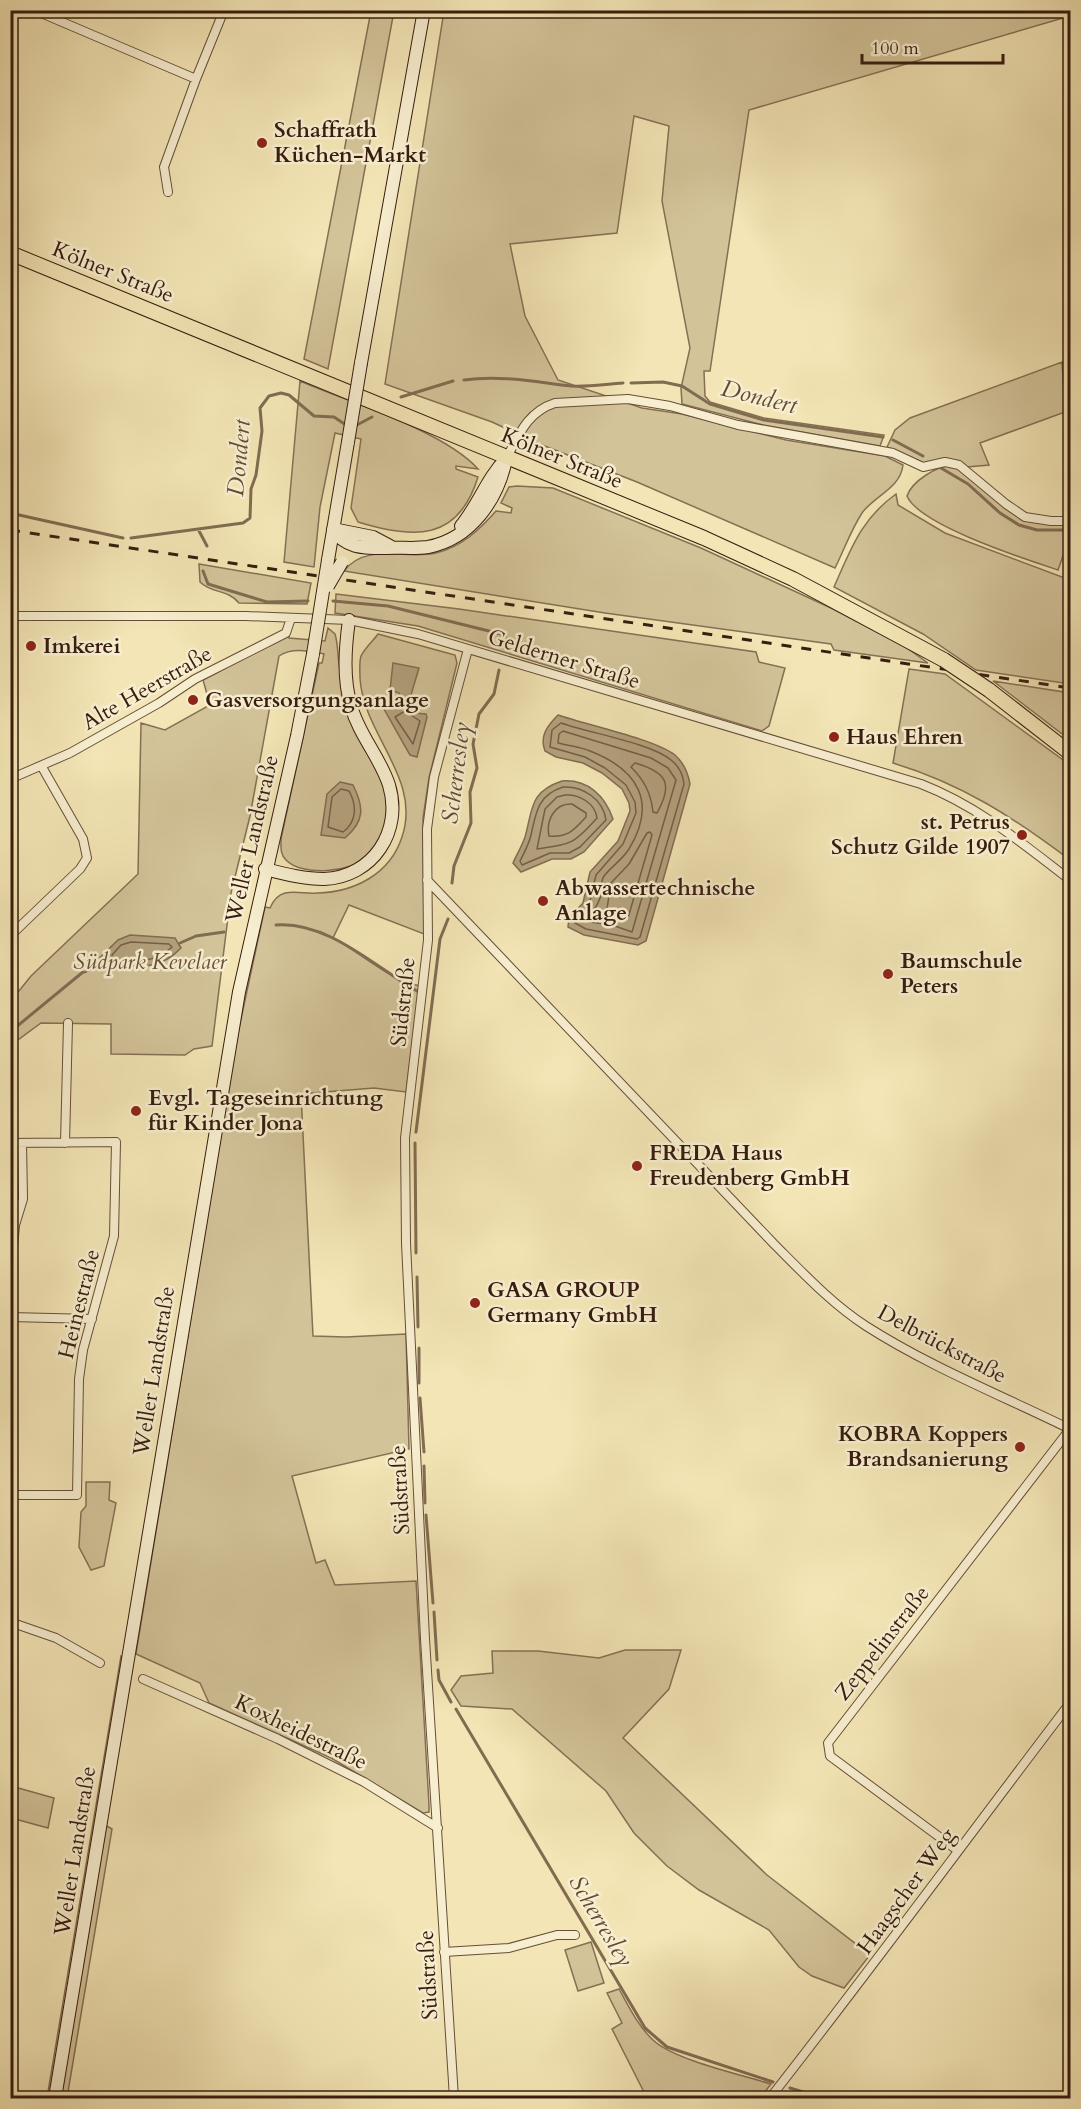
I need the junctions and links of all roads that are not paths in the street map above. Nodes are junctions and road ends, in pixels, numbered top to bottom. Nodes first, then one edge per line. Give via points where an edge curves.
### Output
1 (34, 10) edge
2 (224, 10) edge
3 (424, 10) edge
4 (196, 79) junction
5 (168, 192) dead end
6 (10, 253) edge
7 (506, 459) junction
8 (1071, 521) edge
9 (333, 529) junction
10 (362, 548) junction
11 (394, 548) junction
12 (322, 598) junction
13 (10, 616) edge
14 (291, 618) junction
15 (349, 620) junction
16 (468, 649) junction
17 (1071, 753) edge
18 (42, 767) junction
19 (10, 779) edge
20 (266, 869) junction
21 (427, 880) junction
22 (1071, 880) edge
23 (10, 936) edge
24 (68, 1023) dead end
25 (10, 1143) edge
26 (22, 1143) junction
27 (65, 1143) junction
28 (10, 1280) edge
29 (10, 1317) edge
30 (92, 1319) junction
31 (1070, 1429) edge
32 (10, 1495) edge
33 (10, 1622) edge
34 (100, 1663) dead end
35 (143, 1679) dead end
36 (1071, 1703) edge
37 (438, 1828) junction
38 (957, 1850) junction
39 (575, 1935) dead end
40 (444, 1952) junction
41 (55, 2098) edge
42 (454, 2098) edge
43 (770, 2098) edge

1 - 4 street
2 - 4 street
3 - 9 main road, Weller Landstraße, bridge
4 - 5 street via 164,167
6 - 7 main road, Kölner Straße
7 - 8 street via 524,424 544,406 628,399 738,425 893,453 922,467 945,462 959,465 1025,517
7 - 11 main road via 502,478 486,509 467,529 431,546
7 - 17 main road, Kölner Straße, bridge via 704,538 793,579 944,660
9 - 10 main road via 344,542
9 - 11 main road via 373,537
9 - 12 main road, Weller Landstraße, bridge
10 - 11 main road
10 - 12 main road, bridge via 342,562
12 - 20 main road, Weller Landstraße, bridge via 297,736
13 - 14 street, Gelderner Straße
14 - 15 street, Gelderner Straße
14 - 18 street, Alte Heerstraße via 286,633 195,679
15 - 16 street, Gelderner Straße via 399,629
15 - 20 main road via 345,663 348,694 356,720 389,783 393,804 391,828 370,861 347,875 312,878
16 - 21 street, Südstraße via 434,777 427,829
16 - 22 street, Gelderner Straße via 954,797
18 - 19 street, Alte Heerstraße
18 - 23 street via 83,839 87,858
20 - 41 main road, Weller Landstraße via 239,992
21 - 31 street, Delbrückstraße via 825,1294 865,1325 912,1353
21 - 37 street, Südstraße via 428,940 405,1138 406,1243
24 - 27 street
25 - 26 street, Heinestraße
26 - 27 street, Heinestraße
26 - 28 street via 23,1199 15,1226
27 - 30 street, Heinestraße via 116,1142 114,1236
29 - 30 street
30 - 32 street, Heinestraße via 79,1379 76,1495
31 - 38 street, Zeppelinstraße via 828,1743 830,1756
33 - 34 street via 56,1638
35 - 37 street, Koxheidestraße via 364,1782
36 - 38 street, Haagscher Weg
37 - 40 street, Südstraße
38 - 43 street, Haagscher Weg via 878,1961
39 - 40 street via 557,1935 509,1948
40 - 42 street, Südstraße

